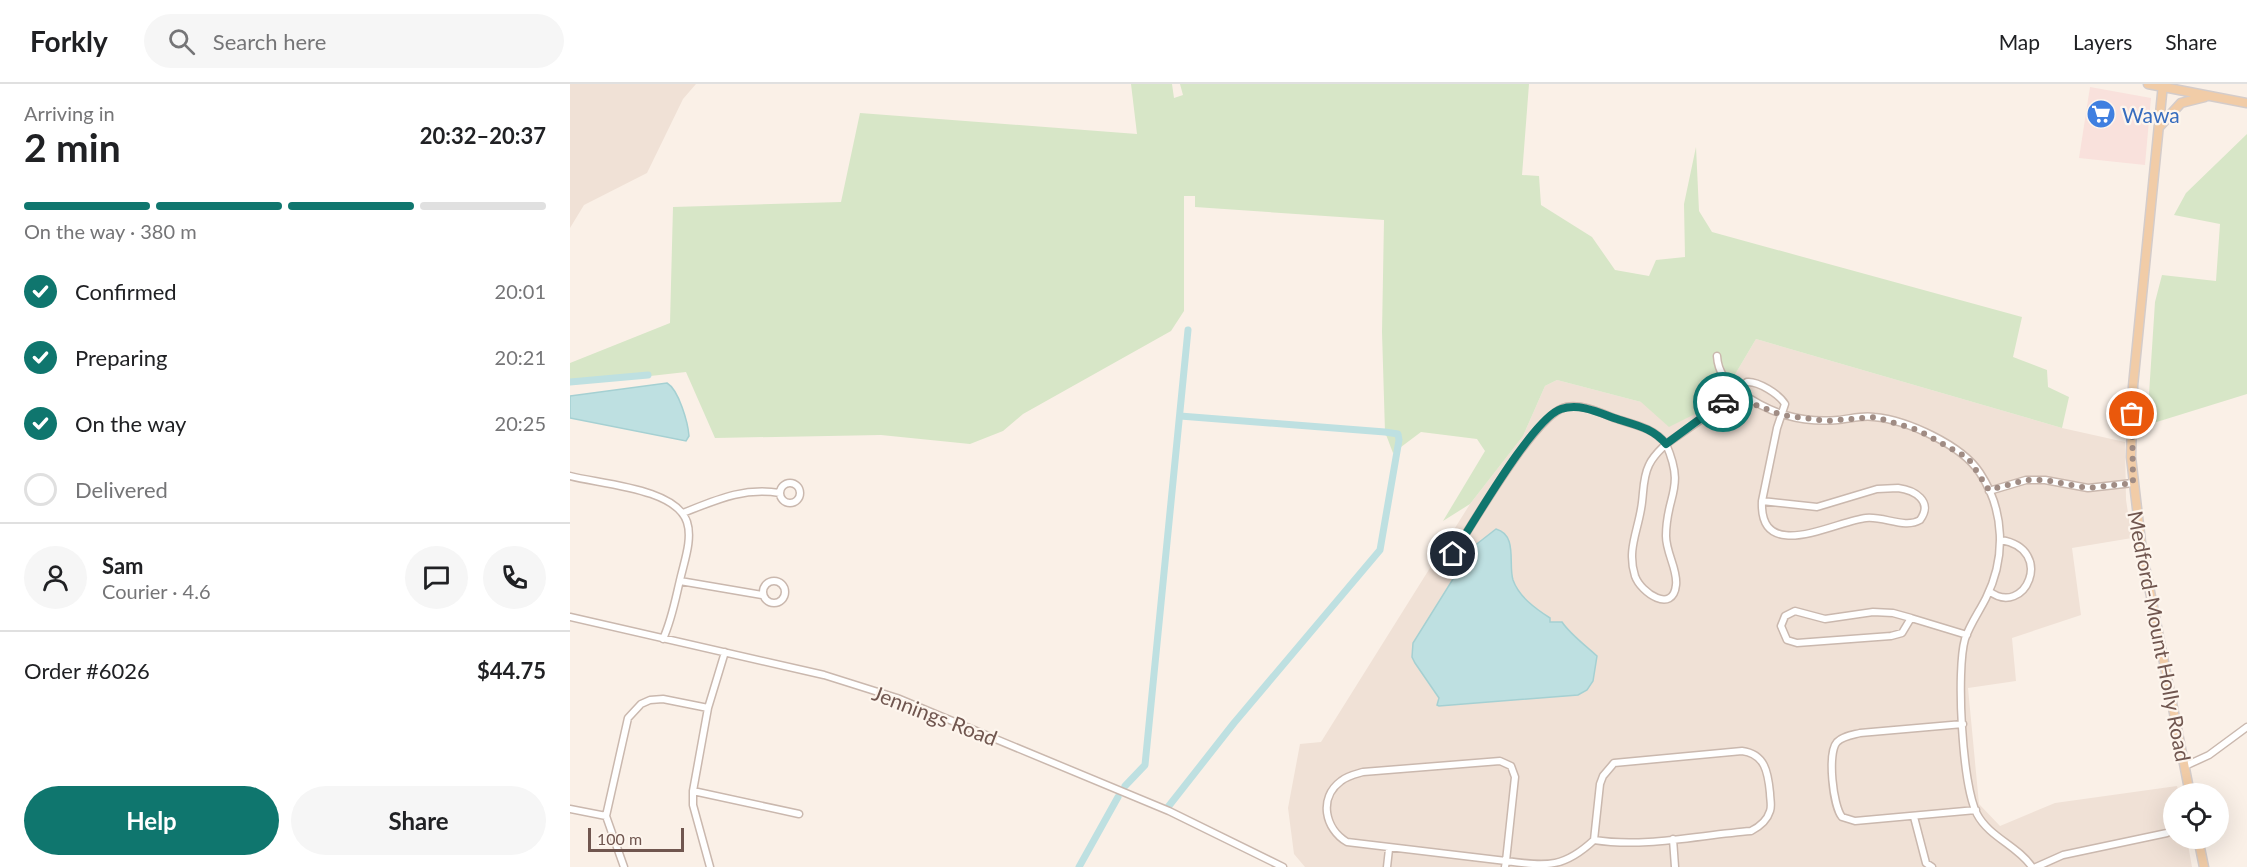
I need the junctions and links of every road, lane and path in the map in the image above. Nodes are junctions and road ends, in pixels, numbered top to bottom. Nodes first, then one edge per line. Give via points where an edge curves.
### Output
1 (2148, 84) edge
2 (2163, 85) edge
3 (2210, 96) junction
4 (2247, 103) edge
5 (2160, 127) junction
6 (1717, 356) dead end
7 (1737, 390) junction
8 (1782, 415) junction
9 (1666, 444) junction
10 (570, 476) edge
11 (2133, 483) junction
12 (1989, 490) junction
13 (780, 493) dead end
14 (1762, 501) junction
15 (683, 513) junction
16 (2001, 540) junction
17 (1453, 554) dead end
18 (680, 582) junction
19 (1989, 591) junction
20 (762, 595) dead end
21 (570, 618) edge
22 (1911, 618) junction
23 (1966, 635) junction
24 (663, 639) junction
25 (724, 652) junction
26 (708, 708) junction
27 (1963, 724) junction
28 (2247, 727) edge
29 (2185, 766) junction
30 (2188, 783) edge
31 (693, 791) junction
32 (570, 809) edge
33 (1976, 810) junction
34 (799, 814) dead end
35 (606, 816) junction
36 (1914, 817) junction
37 (2163, 834) edge
38 (1673, 839) junction
39 (1594, 840) junction
40 (1389, 849) junction
41 (2200, 849) edge
42 (1505, 864) edge
43 (624, 867) edge
44 (710, 867) edge
45 (1283, 867) edge
46 (1387, 867) edge
47 (1675, 867) edge
48 (1932, 867) edge
49 (2034, 867) edge
50 (2204, 867) edge

1 - 2 main road
2 - 3 main road
2 - 5 main road, Medford-Mount Holly Road
3 - 4 main road
3 - 5 main road via 2181,103
5 - 11 main road, Medford-Mount Holly Road via 2133,386
6 - 7 street via 1722,375
7 - 8 street via 1756,405
7 - 8 street via 1750,381 1760,386 1783,401
7 - 9 street
8 - 12 street via 1826,421 1875,417 1918,430 1968,458
8 - 14 street
9 - 9 street via 1676,471 1666,533 1676,585 1673,594 1664,599 1652,597 1642,589 1631,554 1647,471 1653,457
9 - 17 street via 1648,429 1594,410 1558,410 1530,436
10 - 15 street via 663,497
11 - 12 street via 2088,488 2026,480
11 - 29 main road, Medford-Mount Holly Road via 2142,551
12 - 16 street
13 - 15 street via 734,493
14 - 14 street via 1768,525 1791,537 1866,518 1915,522 1925,510 1919,495 1898,488 1877,489 1817,507
15 - 18 street via 688,536
16 - 19 street
16 - 19 street via 2026,553 2031,563 2030,578 2014,597 2000,597
18 - 20 street
18 - 24 street
19 - 23 street
21 - 24 street, Jennings Road
22 - 22 street via 1873,612 1825,619 1795,611 1785,616 1781,626 1784,636 1792,642 1853,640 1902,633
22 - 23 street
23 - 27 street via 1961,672
24 - 25 street, Jennings Road
25 - 26 street
25 - 45 street, Jennings Road via 832,677 919,706 1169,811
26 - 31 street
26 - 35 street via 663,699 650,700 633,710
27 - 33 street via 1969,786
27 - 36 street via 1848,735 1835,745 1835,803 1842,817 1855,821
28 - 29 street via 2209,755
29 - 30 main road, Medford-Mount Holly Road
31 - 34 street
31 - 44 street via 695,818
32 - 35 street
33 - 36 street
33 - 49 street via 1989,829
35 - 43 street
36 - 48 street via 1926,862
37 - 49 street via 2063,855
38 - 39 street via 1616,843
38 - 39 street via 1758,827 1771,808 1769,777 1761,759 1742,751 1614,763 1600,784
38 - 47 street
39 - 42 street via 1581,857 1564,866
40 - 42 street
40 - 42 street via 1347,842 1330,827 1329,799 1340,781 1363,772 1500,761 1511,766 1515,777
40 - 46 street
41 - 50 main road

